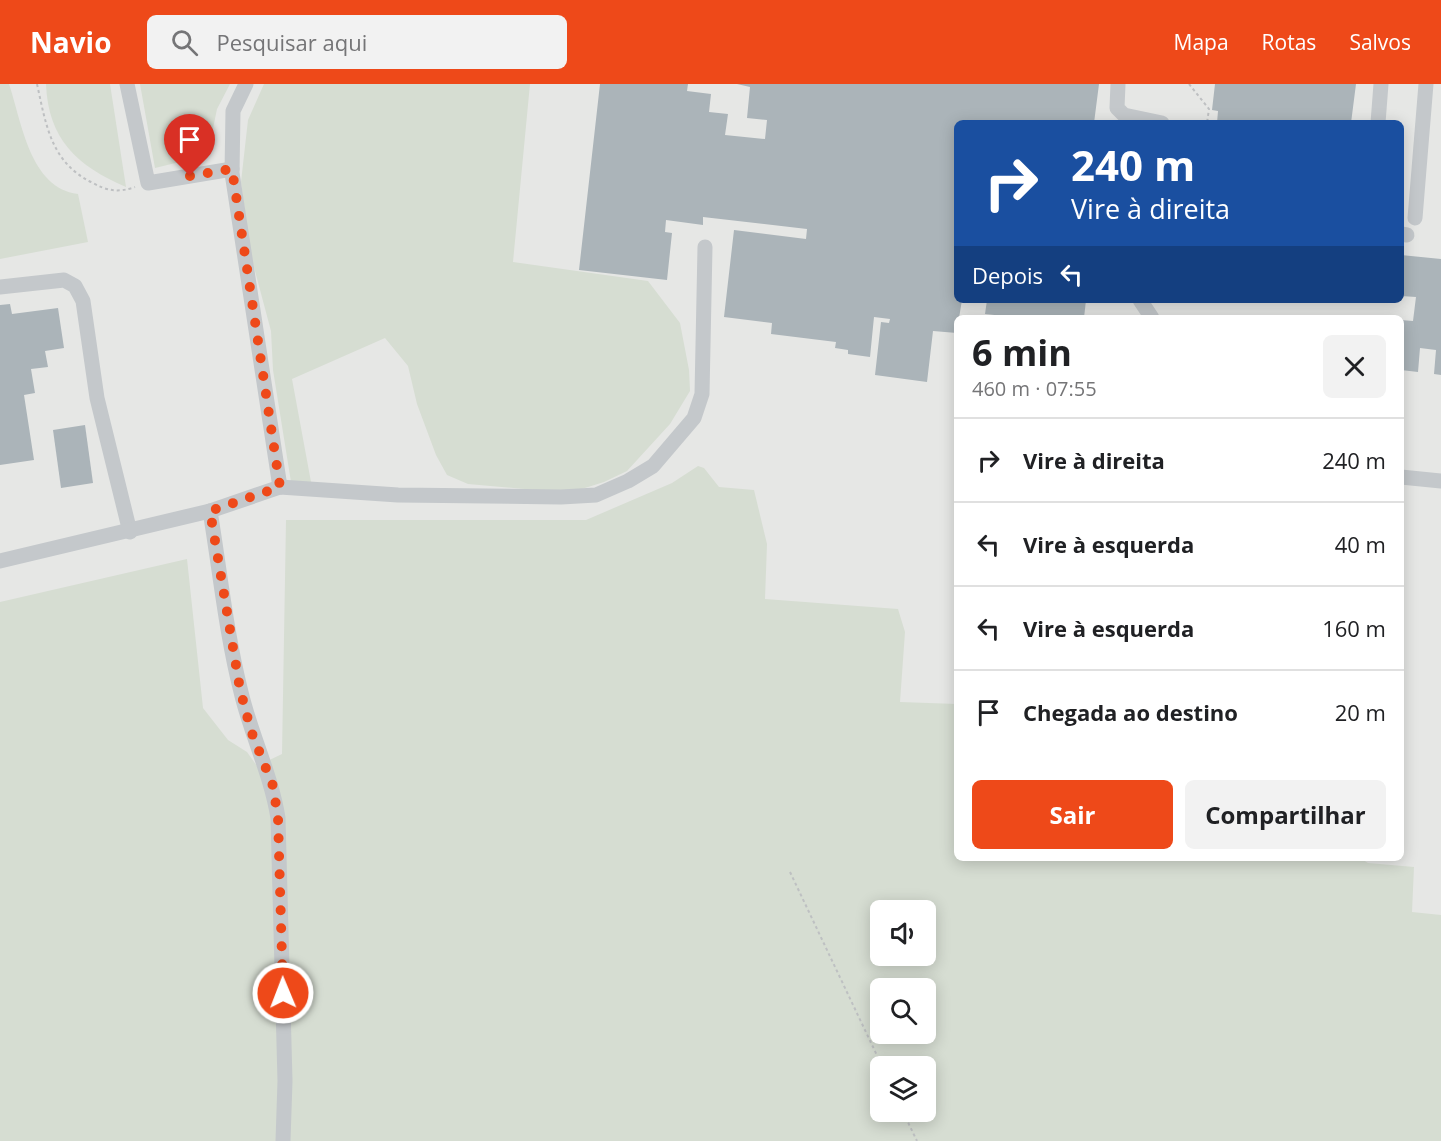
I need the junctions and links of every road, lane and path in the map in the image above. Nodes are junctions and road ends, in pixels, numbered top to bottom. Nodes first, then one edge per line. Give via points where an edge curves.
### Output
1 (37, 84) edge
2 (127, 84) edge
3 (246, 84) edge
4 (1118, 84) edge
5 (1189, 84) edge
6 (1381, 84) edge
7 (1426, 84) edge
8 (1148, 120) edge
9 (1207, 120) edge
10 (1378, 120) edge
11 (232, 169) junction
12 (148, 183) junction
13 (1415, 218) dead end
14 (705, 247) dead end
15 (0, 287) edge
16 (1404, 477) edge
17 (1441, 481) edge
18 (280, 487) junction
19 (210, 511) junction
20 (130, 532) junction
21 (0, 561) edge
22 (790, 872) dead end
23 (877, 1056) edge
24 (908, 1122) edge
25 (283, 1141) edge
26 (917, 1141) edge

1 - 12 path via 48,136 62,162 103,189 120,192
2 - 12 lane
3 - 11 lane via 233,111
4 - 8 lane via 1117,108 1124,115
5 - 9 path via 1209,109
6 - 10 lane
7 - 13 lane
11 - 12 lane
11 - 18 lane
14 - 18 lane via 702,394 694,418 653,466 628,481 596,495 561,497 398,495
15 - 20 lane via 64,280 75,286 83,301 97,398
16 - 17 lane
18 - 19 lane
19 - 20 lane
19 - 25 lane via 240,689 251,731 273,786 278,818
20 - 21 lane
22 - 23 path
24 - 26 path

